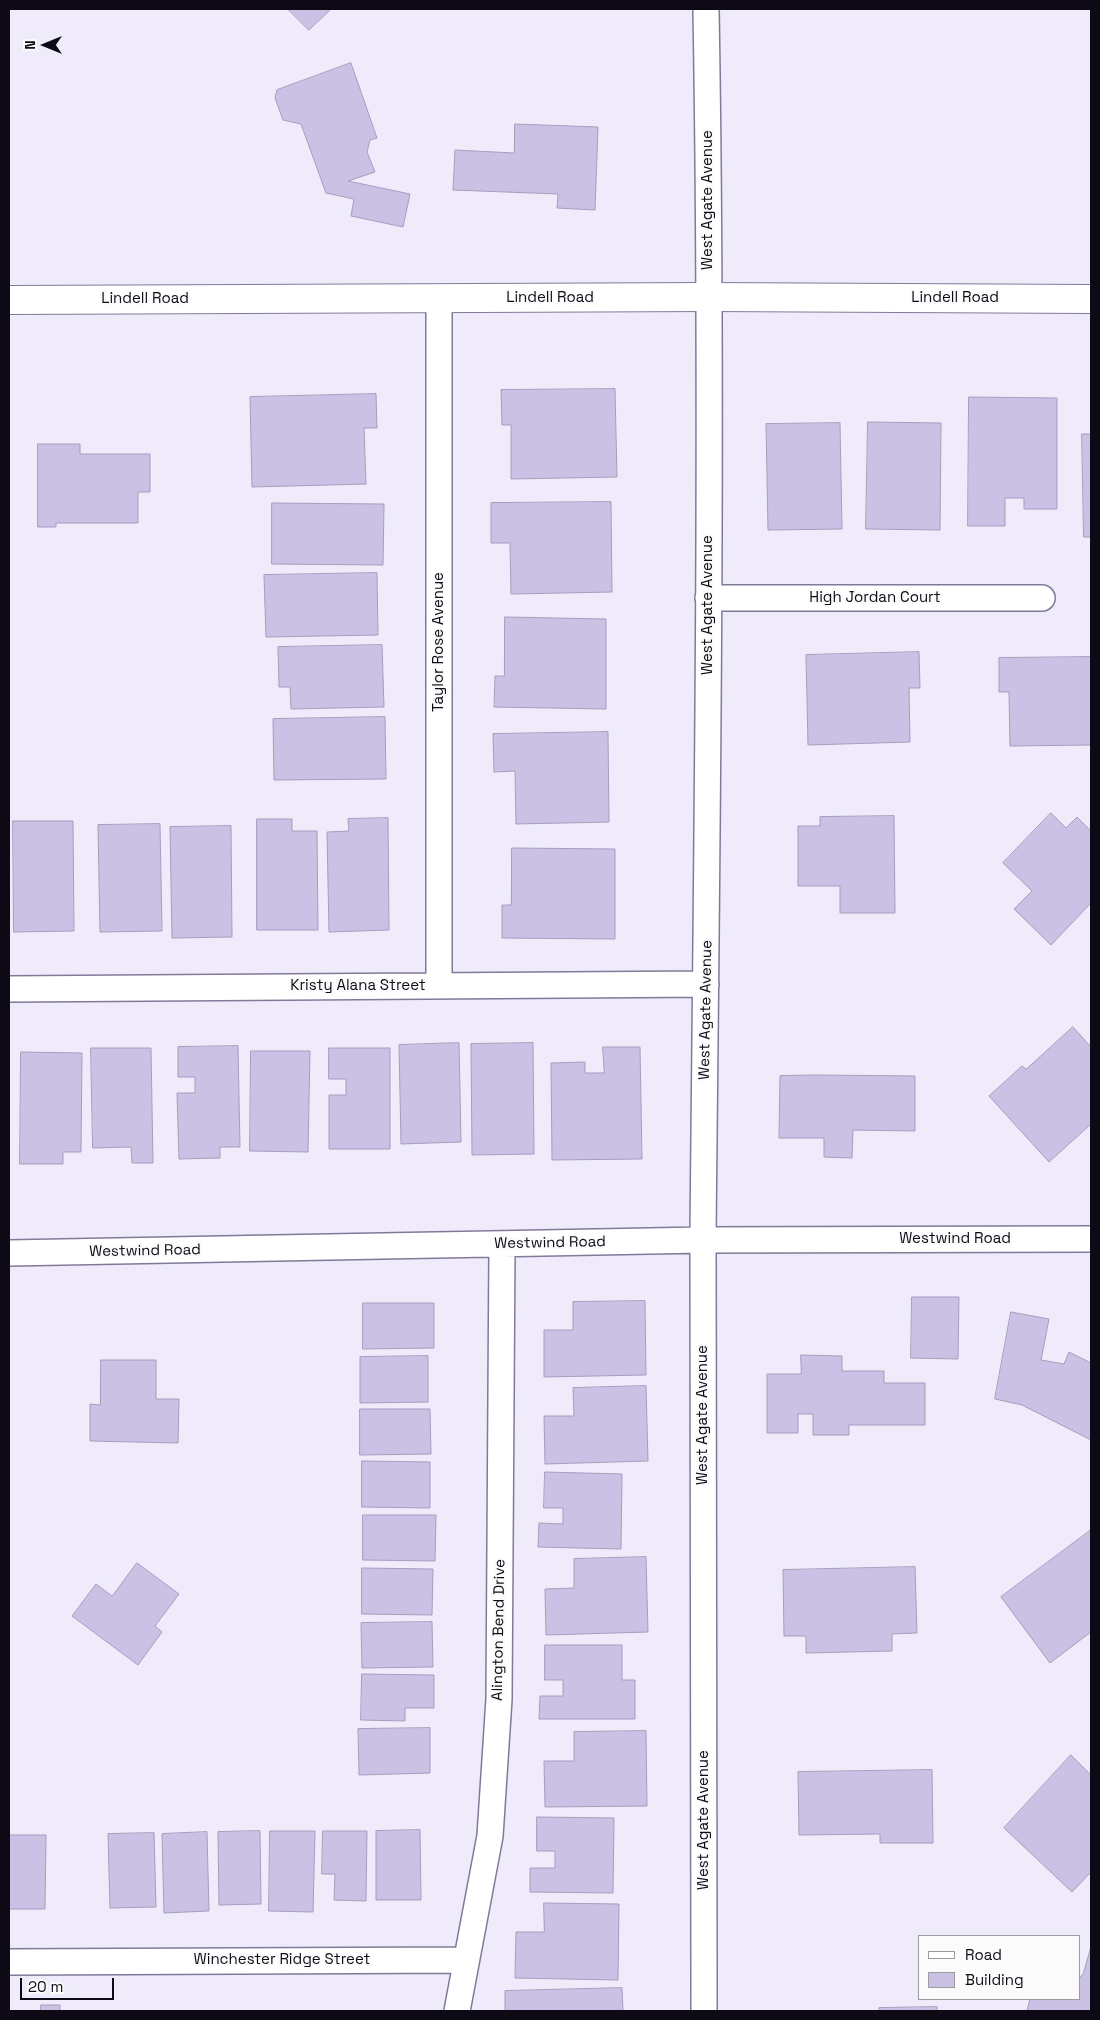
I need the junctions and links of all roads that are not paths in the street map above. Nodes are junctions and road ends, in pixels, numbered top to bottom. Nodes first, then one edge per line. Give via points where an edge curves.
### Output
1 (706, 9) edge
2 (709, 297) junction
3 (439, 298) junction
4 (1091, 299) edge
5 (9, 300) edge
6 (708, 598) junction
7 (1042, 598) dead end
8 (706, 984) junction
9 (439, 986) junction
10 (9, 989) edge
11 (1091, 1239) edge
12 (703, 1240) junction
13 (502, 1244) junction
14 (9, 1253) edge
15 (466, 1960) junction
16 (9, 1962) edge
17 (457, 2011) edge
18 (704, 2011) edge

1 - 2 street, West Agate Avenue
2 - 3 street, Lindell Road
2 - 4 street, Lindell Road
2 - 6 street, West Agate Avenue
3 - 5 street, Lindell Road
3 - 9 street, Taylor Rose Avenue
6 - 7 street, High Jordan Court
6 - 8 street, West Agate Avenue
8 - 9 street, Kristy Alana Street
8 - 12 street, West Agate Avenue
9 - 10 street, Kristy Alana Street
11 - 12 street, Westwind Road
12 - 13 street, Westwind Road
12 - 18 street, West Agate Avenue
13 - 14 street, Westwind Road
13 - 15 street, Alington Bend Drive via 499,1700 490,1836
15 - 16 street, Winchester Ridge Street
15 - 17 street, Alington Bend Drive

